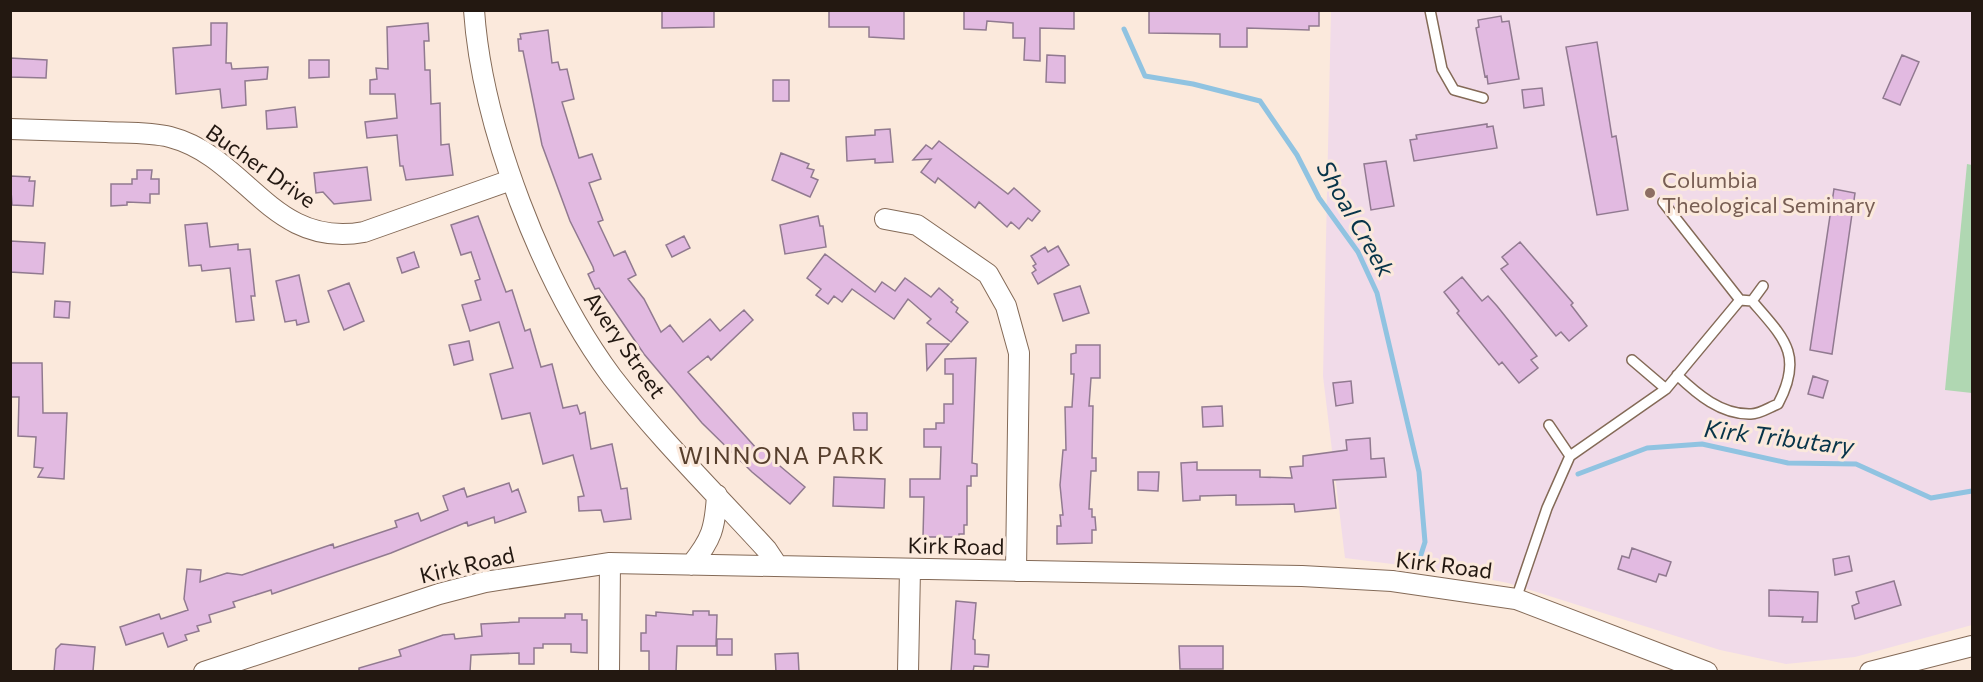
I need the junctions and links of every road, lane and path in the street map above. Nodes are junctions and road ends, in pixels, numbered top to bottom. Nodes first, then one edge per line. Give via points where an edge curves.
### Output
1 (474, 10) edge
2 (1430, 10) edge
3 (1483, 98) dead end
4 (10, 129) edge
5 (511, 180) junction
6 (1663, 202) dead end
7 (885, 219) dead end
8 (1763, 286) dead end
9 (1740, 300) junction
10 (1752, 301) junction
11 (1632, 360) dead end
12 (1677, 375) junction
13 (1666, 389) junction
14 (1549, 425) dead end
15 (1570, 456) junction
16 (717, 495) junction
17 (610, 562) junction
18 (691, 565) junction
19 (777, 565) junction
20 (910, 569) junction
21 (1016, 571) junction
22 (1516, 599) junction
23 (1972, 646) edge
24 (225, 668) edge
25 (204, 672) edge
26 (609, 672) edge
27 (908, 672) edge
28 (1707, 672) edge
29 (1870, 672) edge

1 - 5 street, Avery Street via 490,105
2 - 3 lane via 1445,76 1454,90
4 - 5 street, Bucher Drive via 170,137 202,150 282,215 325,234 364,231
5 - 16 street, Avery Street via 568,310 612,377
6 - 9 lane
7 - 21 street via 917,225 988,274 1006,306 1019,353
8 - 10 lane
9 - 10 lane
9 - 12 lane
10 - 12 lane via 1780,334 1790,354 1789,383 1778,404 1752,414 1728,410 1704,400
11 - 13 lane
12 - 13 lane
13 - 15 lane
14 - 15 lane
15 - 22 lane via 1547,508
16 - 18 street via 711,538
16 - 19 street, Avery Street
17 - 18 street, Kirk Road
17 - 24 street, Kirk Road via 485,582 439,594
17 - 26 street
18 - 19 street, Kirk Road
19 - 20 street, Kirk Road
20 - 21 street, Kirk Road
20 - 27 street
21 - 22 street, Kirk Road via 1313,577 1422,585
22 - 28 street, Kirk Road
23 - 29 street
24 - 25 street, Kirk Road

